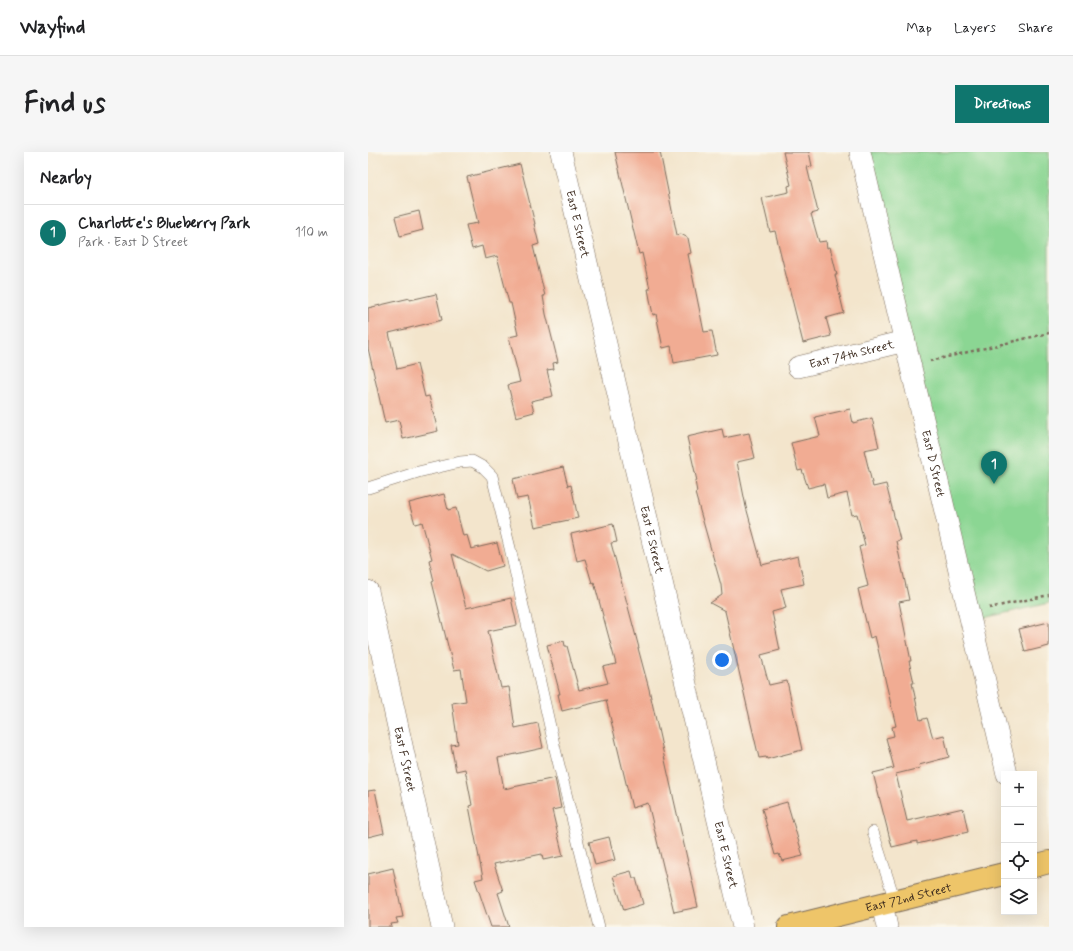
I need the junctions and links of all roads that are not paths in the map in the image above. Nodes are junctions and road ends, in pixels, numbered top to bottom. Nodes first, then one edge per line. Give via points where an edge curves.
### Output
1 (561, 152) edge
2 (860, 152) edge
3 (905, 341) junction
4 (798, 367) dead end
5 (368, 488) edge
6 (368, 591) edge
7 (1006, 771) edge
8 (873, 832) dead end
9 (1049, 862) edge
10 (1037, 865) edge
11 (1001, 875) edge
12 (888, 903) junction
13 (442, 927) edge
14 (599, 927) edge
15 (743, 927) edge
16 (790, 927) edge
17 (888, 927) edge

1 - 15 street, East E Street
2 - 3 street, East D Street
3 - 4 street, East 74th Street
3 - 7 street, East D Street
5 - 14 lane via 460,462 472,461 492,476
6 - 13 street, East F Street
8 - 12 lane
9 - 10 main road
11 - 12 main road, East 72nd Street
12 - 16 main road, East 72nd Street
12 - 17 street

